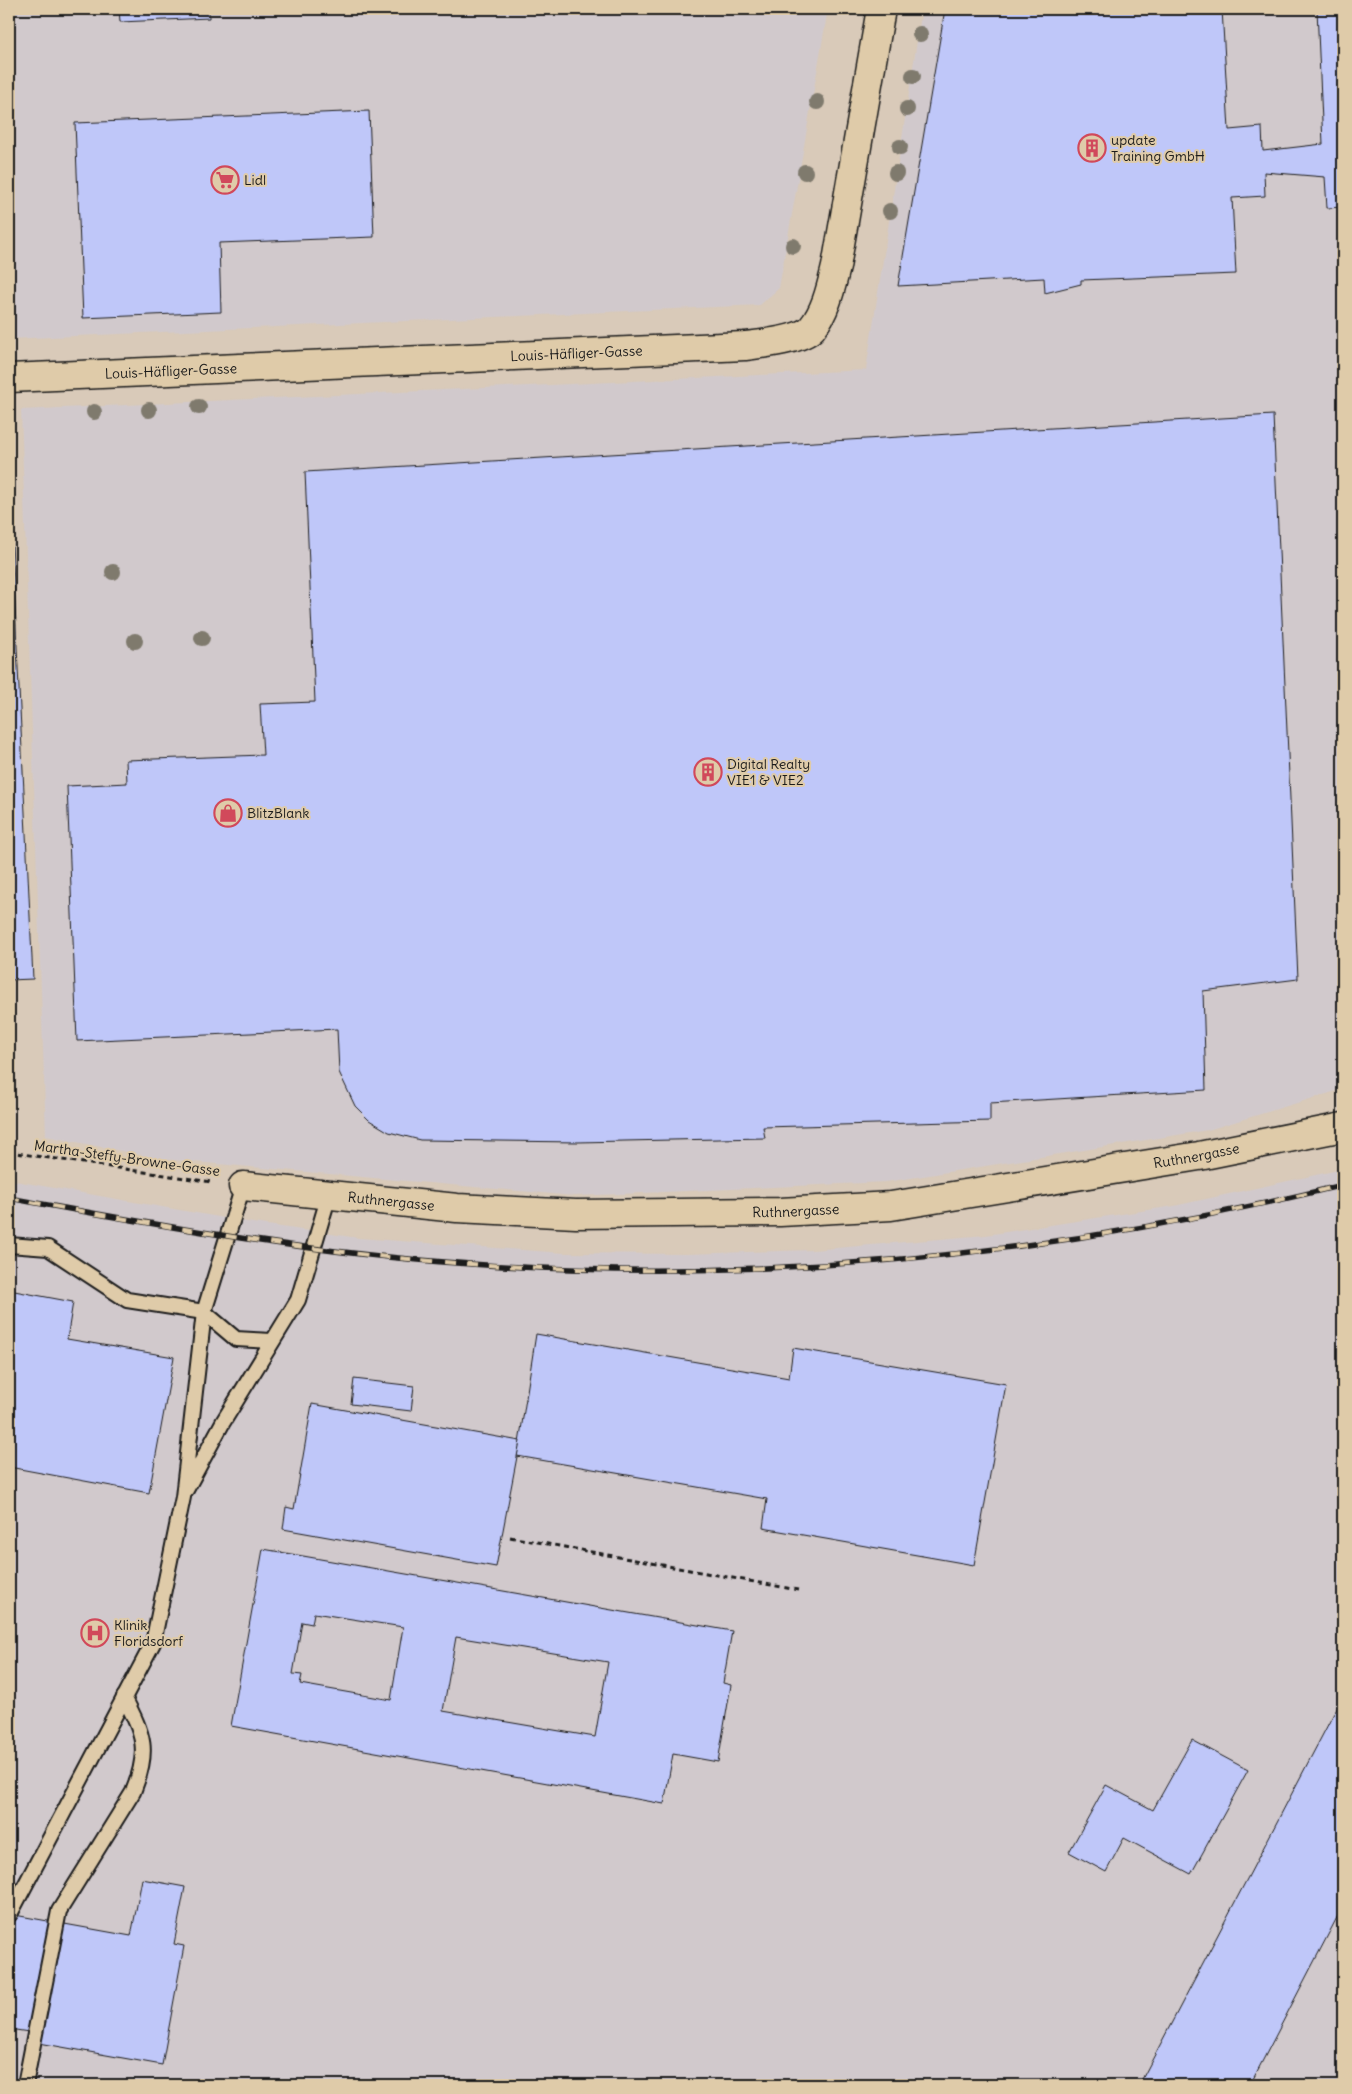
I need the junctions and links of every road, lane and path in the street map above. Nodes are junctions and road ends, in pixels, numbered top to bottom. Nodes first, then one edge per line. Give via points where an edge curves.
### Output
1 (881, 9) edge
2 (9, 378) edge
3 (1343, 1127) edge
4 (9, 1152) edge
5 (243, 1186) junction
6 (329, 1195) junction
7 (9, 1245) edge
8 (204, 1312) junction
9 (272, 1341) junction
10 (183, 1497) junction
11 (510, 1537) dead end
12 (798, 1590) dead end
13 (124, 1697) junction
14 (10, 1914) edge
15 (25, 2085) edge

1 - 2 street, Louis-Häfliger-Gasse via 828,300 811,329 784,341 735,346
3 - 6 street, Ruthnergasse via 1199,1156 891,1206 780,1212 576,1214 457,1208
4 - 5 path, Martha-Steffy-Browne-Gasse
5 - 6 street, Ruthnergasse
5 - 8 lane
6 - 9 lane via 298,1300
7 - 8 lane via 48,1248 127,1300
8 - 9 lane via 236,1339
8 - 10 lane
9 - 10 lane via 222,1422
10 - 13 lane via 153,1643
11 - 12 path
13 - 14 lane
13 - 15 lane via 143,1739 144,1756 133,1792 59,1911

